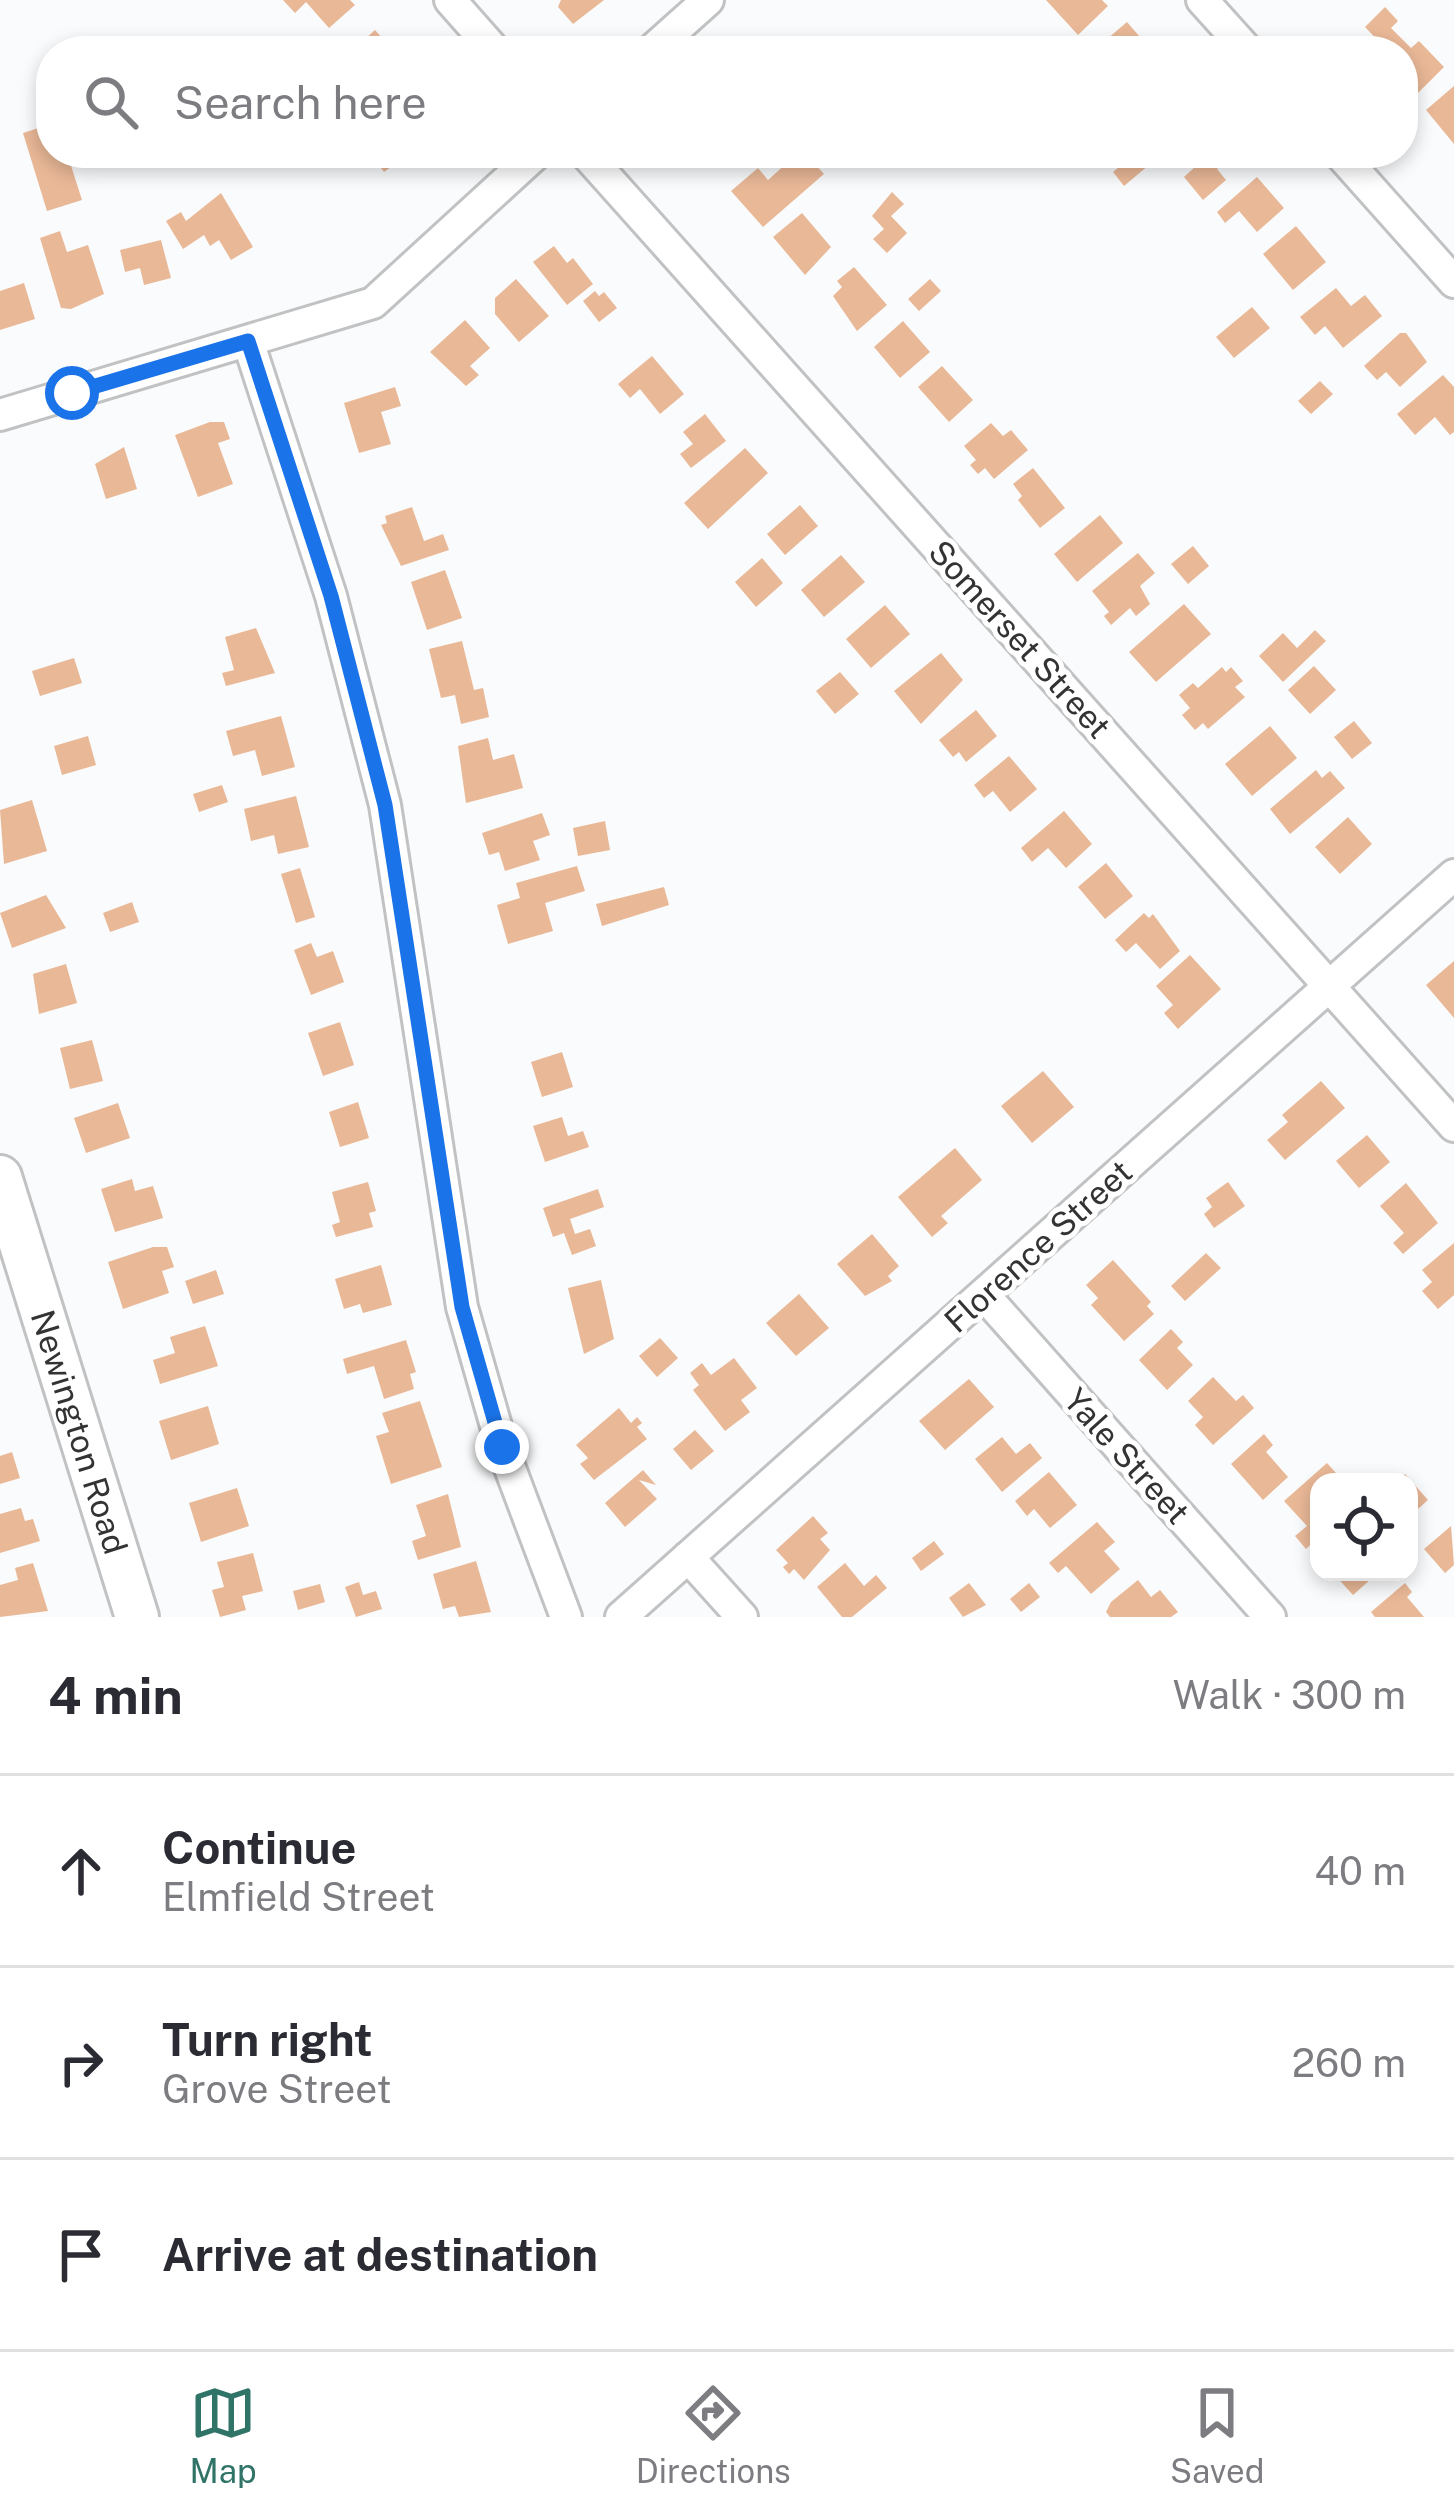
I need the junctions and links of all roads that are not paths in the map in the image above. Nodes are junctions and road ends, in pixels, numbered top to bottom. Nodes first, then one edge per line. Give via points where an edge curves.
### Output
1 (450, 0) edge
2 (708, 0) edge
3 (1202, 0) edge
4 (482, 36) edge
5 (668, 36) edge
6 (1234, 36) edge
7 (522, 168) edge
8 (598, 168) edge
9 (1352, 168) edge
10 (1454, 282) edge
11 (248, 341) junction
12 (0, 415) edge
13 (1454, 874) edge
14 (1329, 985) junction
15 (1454, 1126) edge
16 (0, 1178) edge
17 (984, 1295) junction
18 (688, 1557) junction
19 (137, 1617) edge
20 (566, 1617) edge
21 (621, 1617) edge
22 (742, 1617) edge
23 (1270, 1617) edge

1 - 4 street
2 - 5 street
3 - 6 street
7 - 11 street via 373,303
8 - 14 street, Somerset Street
9 - 10 street
11 - 12 street
11 - 20 street via 331,596 385,805 462,1307 502,1447
13 - 14 street, Florence Street
14 - 15 street, Somerset Street
14 - 17 street, Florence Street
16 - 19 main road, Newington Road
17 - 18 street, Florence Street
17 - 23 street, Yale Street
18 - 21 street, Florence Street
18 - 22 street

